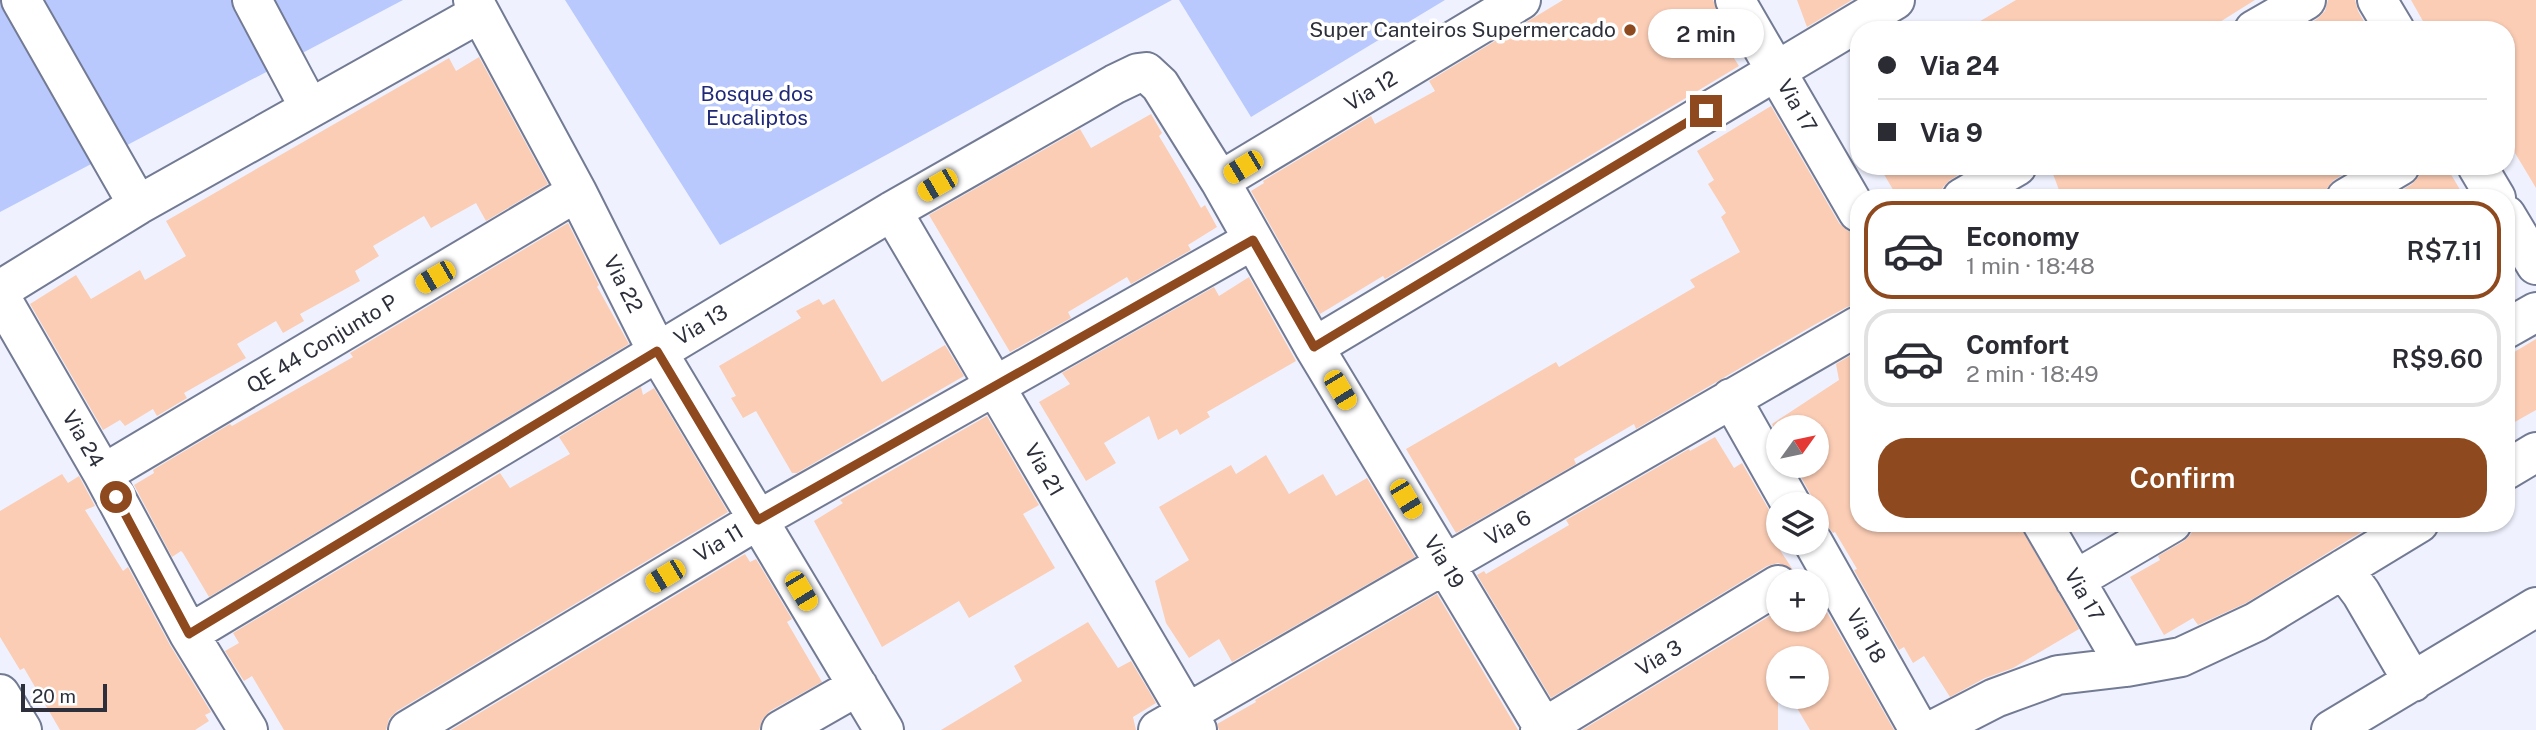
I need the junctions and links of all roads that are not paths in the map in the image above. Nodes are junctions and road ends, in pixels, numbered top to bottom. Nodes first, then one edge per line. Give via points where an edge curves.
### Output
1 (21, 0) edge
2 (252, 0) edge
3 (1521, 0) edge
4 (1735, 0) edge
5 (1895, 0) edge
6 (2306, 0) edge
7 (2377, 0) edge
8 (477, 6) edge
9 (1859, 21) edge
10 (2270, 21) edge
11 (2390, 21) edge
12 (1850, 26) edge
13 (1776, 70) junction
14 (1146, 72) joint
15 (309, 107) junction
16 (2002, 175) edge
17 (2385, 175) edge
18 (1220, 181) junction
19 (1977, 189) edge
20 (2361, 189) edge
21 (577, 192) junction
22 (1850, 198) edge
23 (138, 205) junction
24 (892, 211) junction
25 (2515, 230) edge
26 (1253, 240) junction
27 (2536, 265) edge
28 (0, 290) edge
29 (0, 296) edge
30 (2536, 312) edge
31 (2515, 324) edge
32 (1850, 331) edge
33 (1314, 347) junction
34 (657, 351) junction
35 (995, 386) junction
36 (1731, 398) junction
37 (2536, 452) edge
38 (2515, 465) edge
39 (103, 474) junction
40 (1784, 492) edge
41 (758, 520) junction
42 (2047, 532) edge
43 (2156, 532) edge
44 (2403, 532) edge
45 (1813, 555) edge
46 (1819, 555) edge
47 (1446, 565) junction
48 (1798, 569) edge
49 (2343, 569) junction
50 (2075, 579) junction
51 (1766, 592) edge
52 (2536, 607) edge
53 (189, 634) junction
54 (2126, 667) junction
55 (2413, 682) junction
56 (858, 686) junction
57 (0, 694) edge
58 (1180, 724) edge
59 (1543, 729) edge
60 (22, 730) edge
61 (248, 730) edge
62 (408, 730) edge
63 (781, 730) edge
64 (884, 730) edge
65 (1919, 730) edge
66 (1933, 730) edge
67 (2331, 730) edge

1 - 23 street
2 - 15 street
3 - 18 street, Via 12
4 - 13 street, Via 17
5 - 9 street
6 - 10 street
7 - 11 street
8 - 15 street
8 - 21 street, Via 22
12 - 13 street
13 - 22 street, Via 17
13 - 33 street
14 - 18 street, Via 19 via 1160,85
14 - 24 street, Via 13 via 1115,84
15 - 23 street
16 - 19 street
17 - 20 street
18 - 26 street, Via 19
21 - 34 street, Via 22
21 - 39 street, QE 44 Conjunto P
23 - 28 street
24 - 34 street, Via 13
24 - 35 street, Via 21
25 - 27 street
26 - 33 street, Via 19
26 - 35 street, Via 11
29 - 39 street, Via 24
30 - 31 street
32 - 36 street, Via 6
33 - 47 street, Via 19
34 - 41 street, Via 22
34 - 53 street, Via 13
35 - 41 street, Via 11
35 - 58 street, Via 21
36 - 40 street
36 - 47 street, Via 6
37 - 38 street
39 - 53 street, Via 24
41 - 56 street, Via 22
41 - 62 street, Via 11
42 - 50 street, Via 17
43 - 50 street
44 - 49 street
45 - 48 street
46 - 65 street, Via 18
47 - 58 street, Via 6
47 - 59 street, Via 19
49 - 54 street via 2221,640 2182,657
49 - 55 street
50 - 54 street, Via 17
51 - 59 street, Via 3
52 - 55 street
53 - 61 street, Via 24
54 - 66 street via 2058,675 1995,698
55 - 67 street
56 - 63 street
56 - 64 street, Via 22
57 - 60 street

